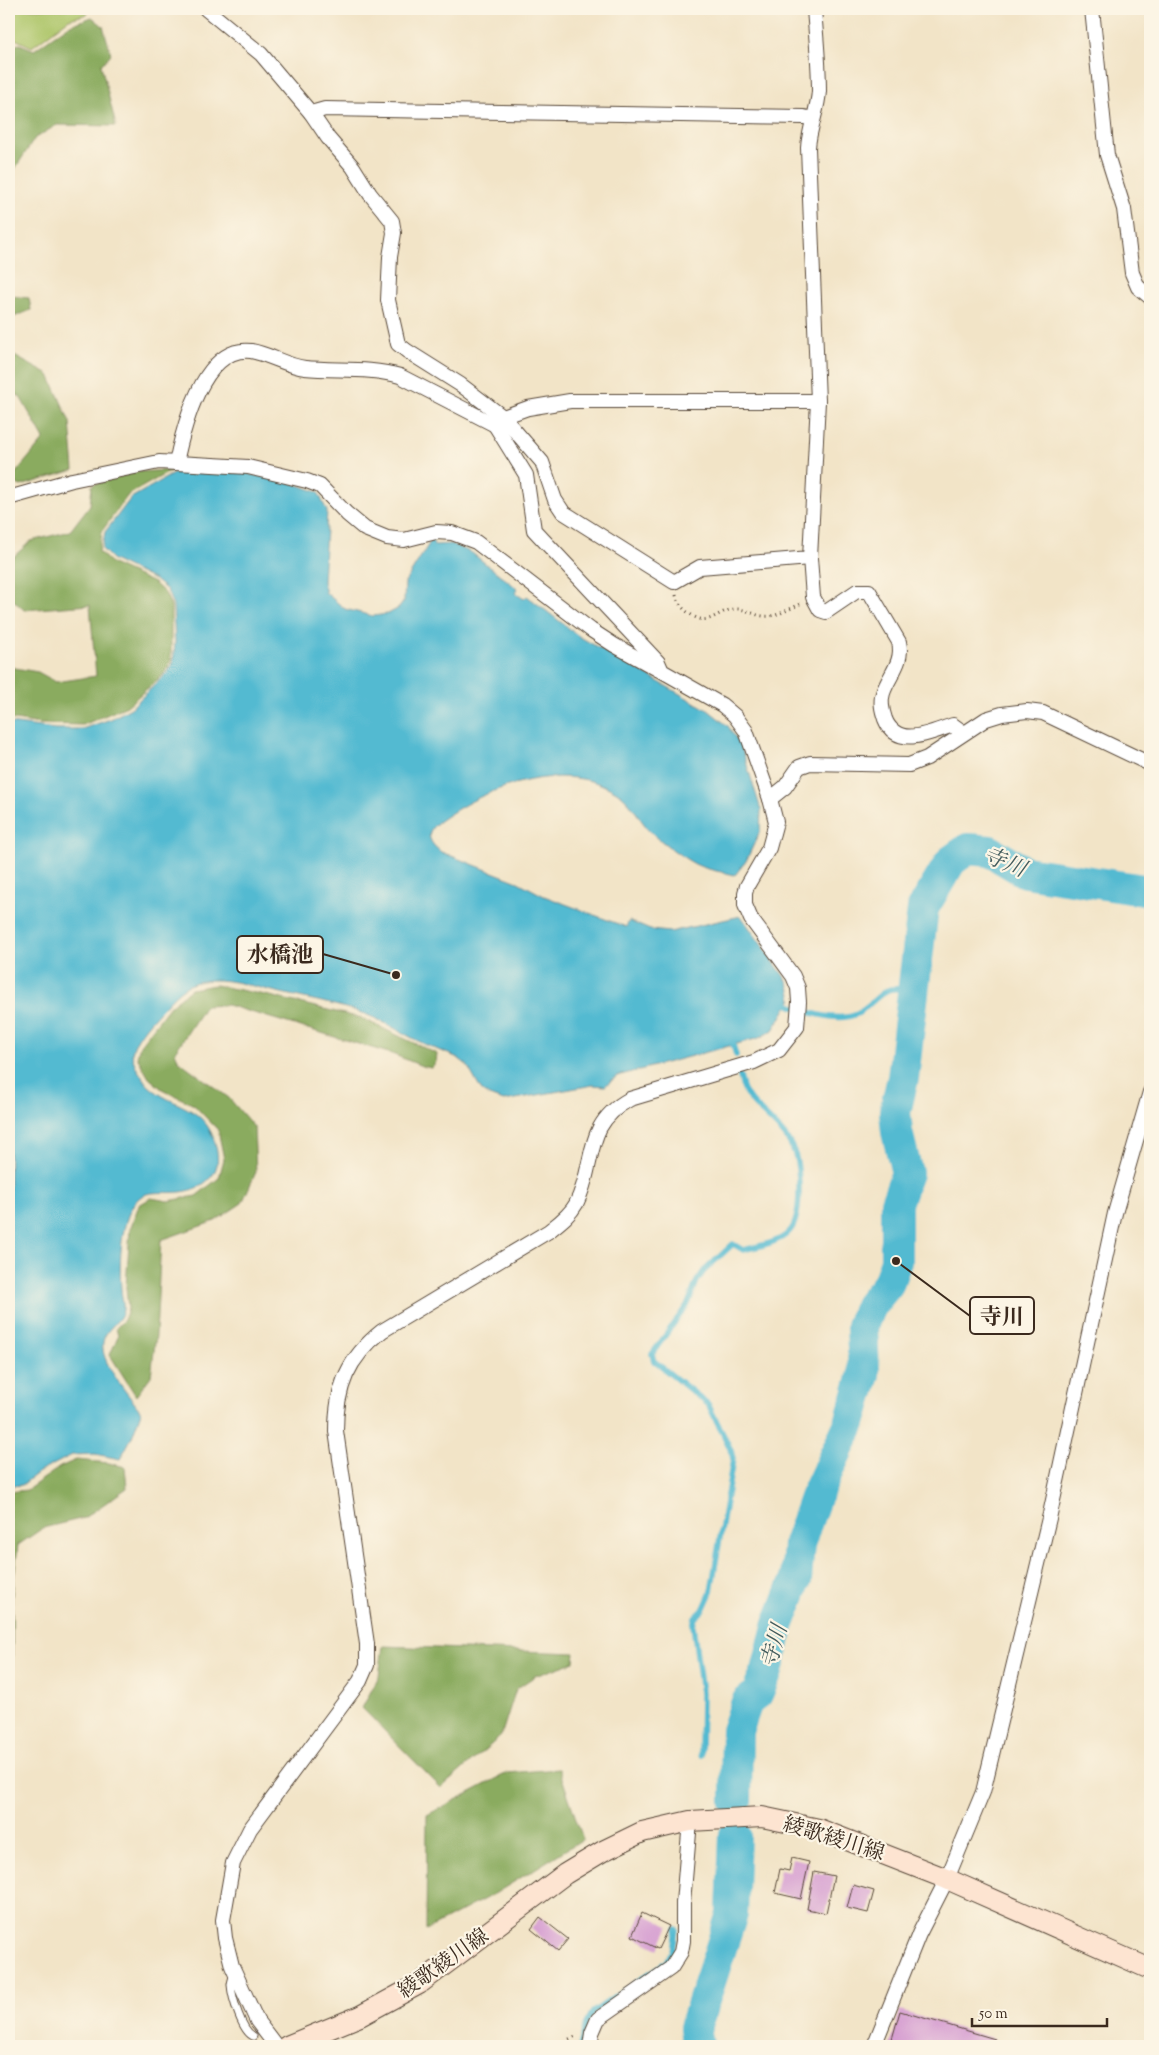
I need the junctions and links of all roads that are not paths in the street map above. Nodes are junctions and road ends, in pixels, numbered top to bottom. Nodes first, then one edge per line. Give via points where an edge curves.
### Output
1 (206, 9) edge
2 (814, 9) edge
3 (1092, 9) edge
4 (311, 113) junction
5 (813, 119) junction
6 (1150, 297) edge
7 (818, 401) junction
8 (499, 421) junction
9 (176, 463) junction
10 (9, 499) edge
11 (810, 558) junction
12 (662, 671) junction
13 (964, 734) junction
14 (1150, 764) edge
15 (770, 799) junction
16 (1150, 1092) edge
17 (690, 1821) junction
18 (947, 1879) junction
19 (1150, 1969) edge
20 (234, 1971) junction
21 (253, 2036) dead end
22 (276, 2046) edge
23 (287, 2046) edge
24 (590, 2046) edge
25 (874, 2046) edge

1 - 4 street via 261,54
2 - 5 street via 819,91
3 - 6 street via 1107,155 1124,209 1132,273 1138,287
4 - 5 street via 325,109
4 - 8 street via 392,221 394,234 388,300 398,344 461,385
5 - 7 street via 808,148
7 - 8 street via 570,401 528,408
7 - 11 street
8 - 9 street via 385,372 304,368 250,351 237,352 212,369 203,384 189,411
8 - 11 street via 542,462 555,500 564,512 674,582 700,567
8 - 12 street via 526,475 534,530 658,662
9 - 10 street via 159,462 72,480
9 - 12 street via 248,467 307,480 320,486 365,529 387,538 404,540 436,532 452,533 476,542 614,646
11 - 13 street via 813,597 820,610 826,612 858,591 869,591 899,642 898,662 882,694 881,708 887,725 896,734 911,738 953,726
12 - 15 street via 735,716 746,730
13 - 14 street via 986,719 1002,714 1043,713
13 - 15 street via 927,758 908,765 810,763 799,767 785,787
15 - 20 street via 776,822 774,835 747,886 746,904 751,919 793,976 798,988 797,1027 779,1050 754,1062 620,1104 601,1124 576,1204 564,1219 382,1331 367,1343 347,1372 337,1401 336,1431 368,1665 360,1681 240,1845 233,1863 223,1920
16 - 18 street via 1116,1213 1050,1514 983,1792
17 - 18 main road, 綾歌綾川線 via 762,1817 819,1829
17 - 23 main road, 綾歌綾川線 via 642,1832 602,1851 565,1874 419,1984 360,2016
17 - 24 street via 681,1952 671,1968 598,2019
18 - 19 main road, 綾歌綾川線
18 - 25 street via 919,1934
20 - 21 lane via 231,1986 242,2024
20 - 22 street via 257,2021

